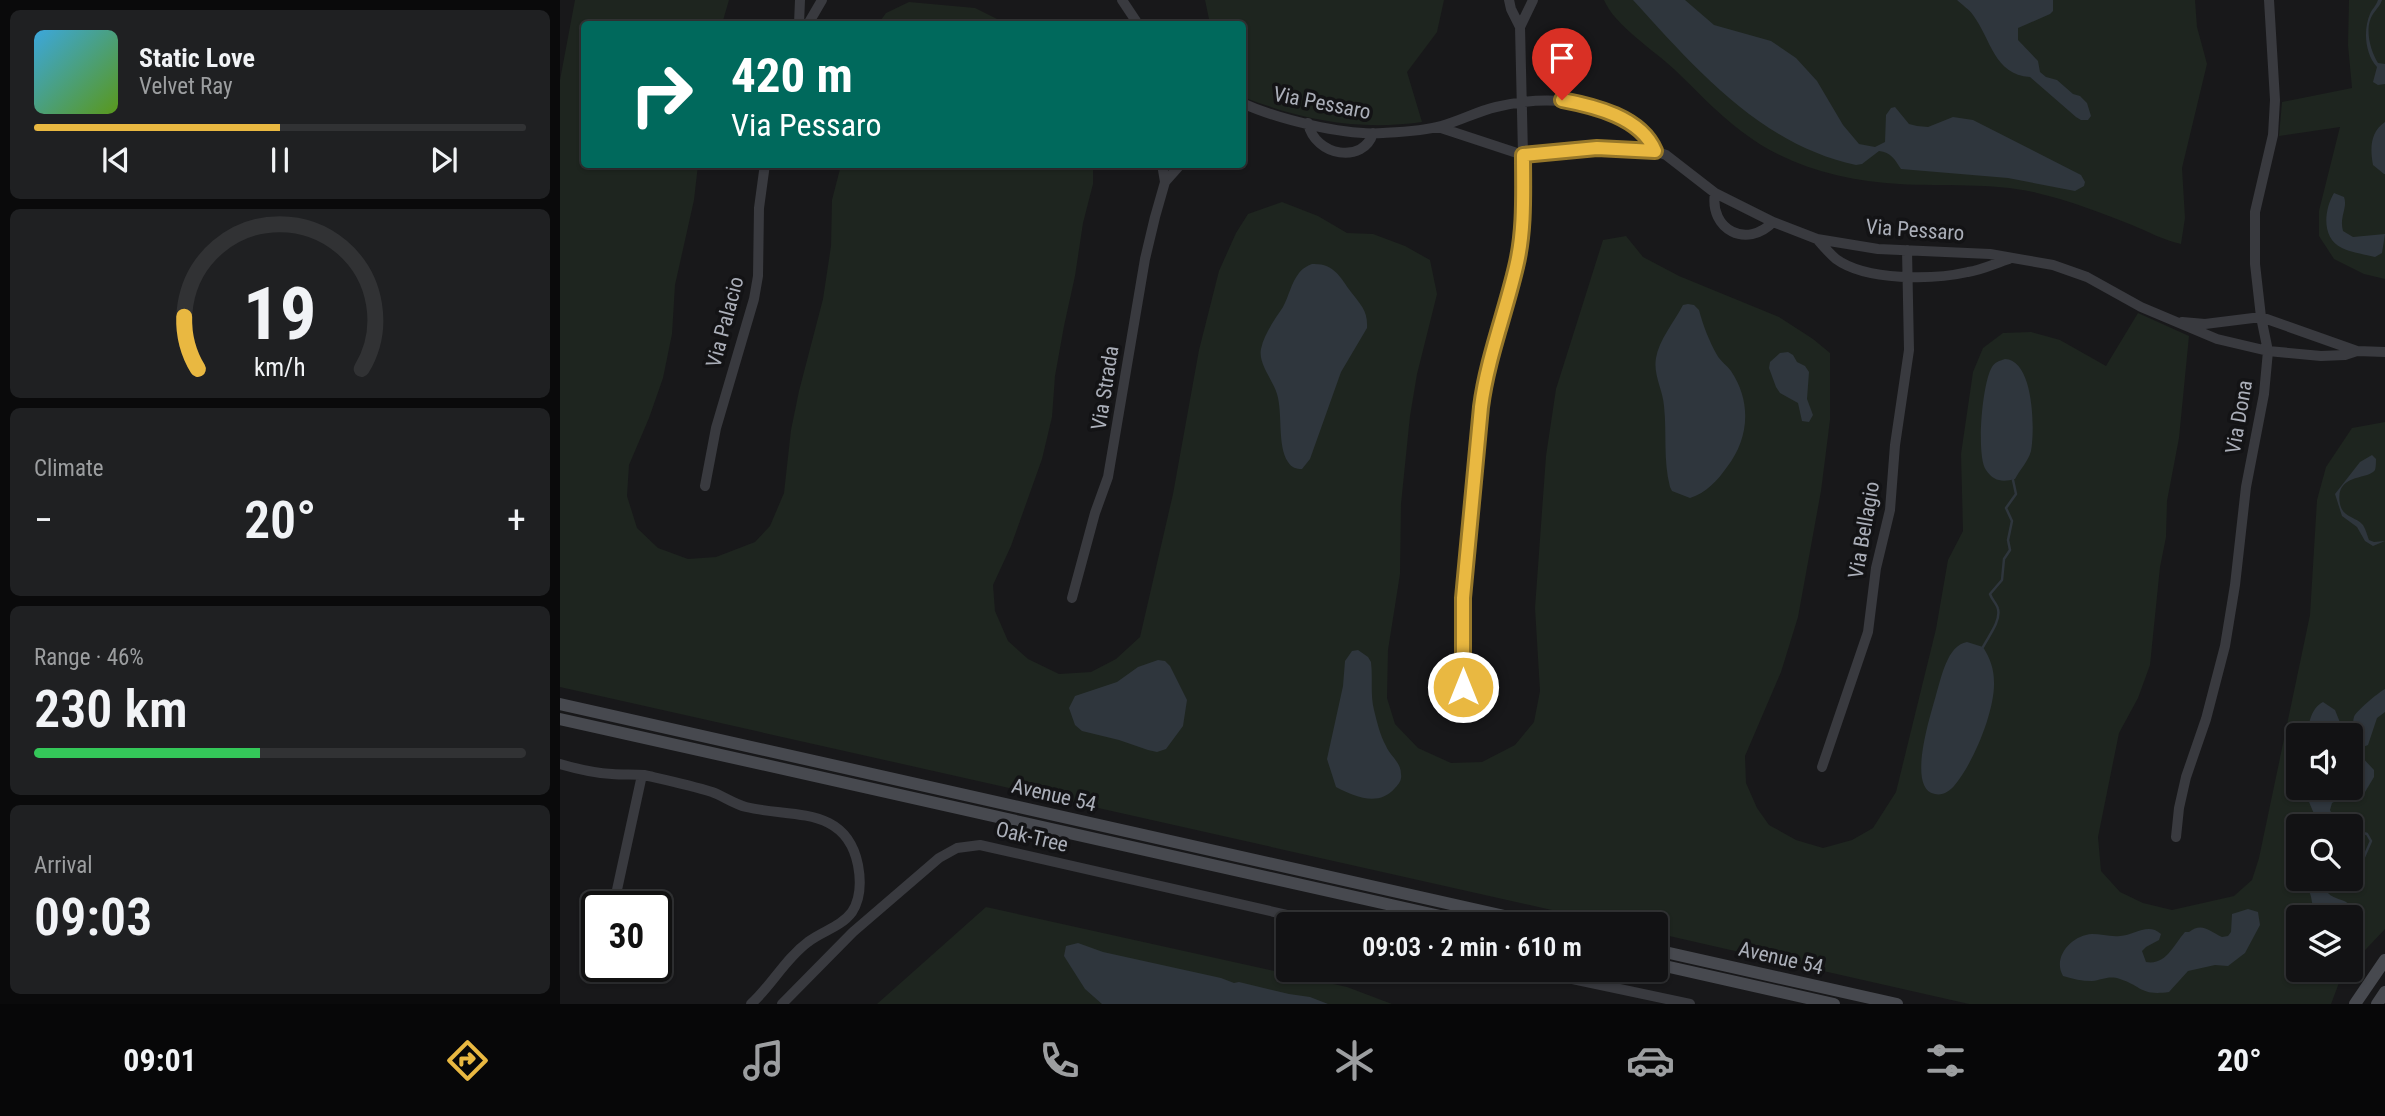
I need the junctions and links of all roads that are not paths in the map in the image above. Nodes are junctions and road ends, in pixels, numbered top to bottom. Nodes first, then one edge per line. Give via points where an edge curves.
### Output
1 (800, 0) edge
2 (822, 0) edge
3 (1508, 0) edge
4 (1534, 0) edge
5 (2269, 0) edge
6 (1124, 1) edge
7 (799, 21) edge
8 (810, 21) edge
9 (1136, 21) edge
10 (1520, 27) junction
11 (1522, 103) junction
12 (1246, 105) edge
13 (1308, 124) junction
14 (1438, 127) junction
15 (1373, 133) junction
16 (1655, 151) junction
17 (1523, 155) junction
18 (764, 168) edge
19 (1162, 168) edge
20 (1177, 168) edge
21 (1165, 182) junction
22 (1715, 193) junction
23 (1773, 222) junction
24 (1817, 239) junction
25 (1908, 250) junction
26 (2011, 258) junction
27 (1907, 275) junction
28 (2261, 317) junction
29 (2173, 321) junction
30 (2268, 351) junction
31 (2357, 351) junction
32 (2385, 352) edge
33 (705, 486) dead end
34 (1072, 598) dead end
35 (1463, 687) dead end
36 (560, 704) edge
37 (560, 719) edge
38 (560, 764) edge
39 (1822, 767) dead end
40 (642, 775) junction
41 (2176, 837) dead end
42 (617, 891) edge
43 (1276, 912) edge
44 (1422, 912) edge
45 (1487, 912) edge
46 (1668, 953) edge
47 (2385, 960) edge
48 (1668, 967) edge
49 (1586, 982) edge
50 (2385, 992) edge
51 (751, 1004) edge
52 (782, 1004) edge
53 (1690, 1004) edge
54 (1834, 1004) edge
55 (1897, 1004) edge
56 (2355, 1004) edge
57 (2377, 1004) edge

1 - 7 street
2 - 8 street
3 - 10 street
4 - 10 street
5 - 28 street, Via Dona via 2273,135 2255,212
6 - 9 street
10 - 11 street
11 - 14 street, Via Pessaro
11 - 16 street, Via Pessaro via 1562,100 1595,106 1632,124
11 - 17 street
12 - 13 street, Via Pessaro
13 - 15 street, Via Pessaro
13 - 15 street via 1316,143 1334,151 1360,149
14 - 15 street, Via Pessaro
14 - 17 street, Via Pessaro
16 - 17 street, Via Pessaro via 1597,148
16 - 22 street, Via Pessaro
17 - 35 street via 1517,264 1481,407 1463,598
18 - 33 street, Via Palacio via 754,299 716,428
19 - 21 street, Via Strada
20 - 21 street, Via Strada
21 - 34 street, Via Strada via 1145,259 1108,477
22 - 23 street, Via Pessaro
22 - 23 street via 1714,210 1726,229 1757,234
23 - 24 street, Via Pessaro
24 - 25 street, Via Pessaro
24 - 27 street, Via Pessaro via 1837,259 1858,270
25 - 26 street, Via Pessaro
25 - 27 street, Via Bellagio
26 - 27 street, Via Pessaro via 1969,272
26 - 29 street, Via Pessaro via 2087,277
27 - 39 street, Via Bellagio via 1909,350 1890,510 1868,632
28 - 29 street, Via Pessaro via 2205,324
28 - 30 street, Via Dona
28 - 31 street, Via Pessaro
29 - 30 street, Via Pessaro via 2217,339
30 - 31 street, Via Pessaro via 2321,356
30 - 41 street, Via Dona via 2225,646 2186,777
31 - 32 street, Via Pessaro
36 - 45 street, Avenue 54
37 - 44 street, Avenue 54
38 - 40 street
40 - 42 street
40 - 51 street via 765,812 812,815 829,822 851,845 860,881 852,912 793,954
43 - 52 street, Oak-Tree via 981,845 957,848 939,858 853,932
46 - 55 street, Avenue 54
47 - 56 street
48 - 54 street, Avenue 54
49 - 53 street
50 - 57 street

